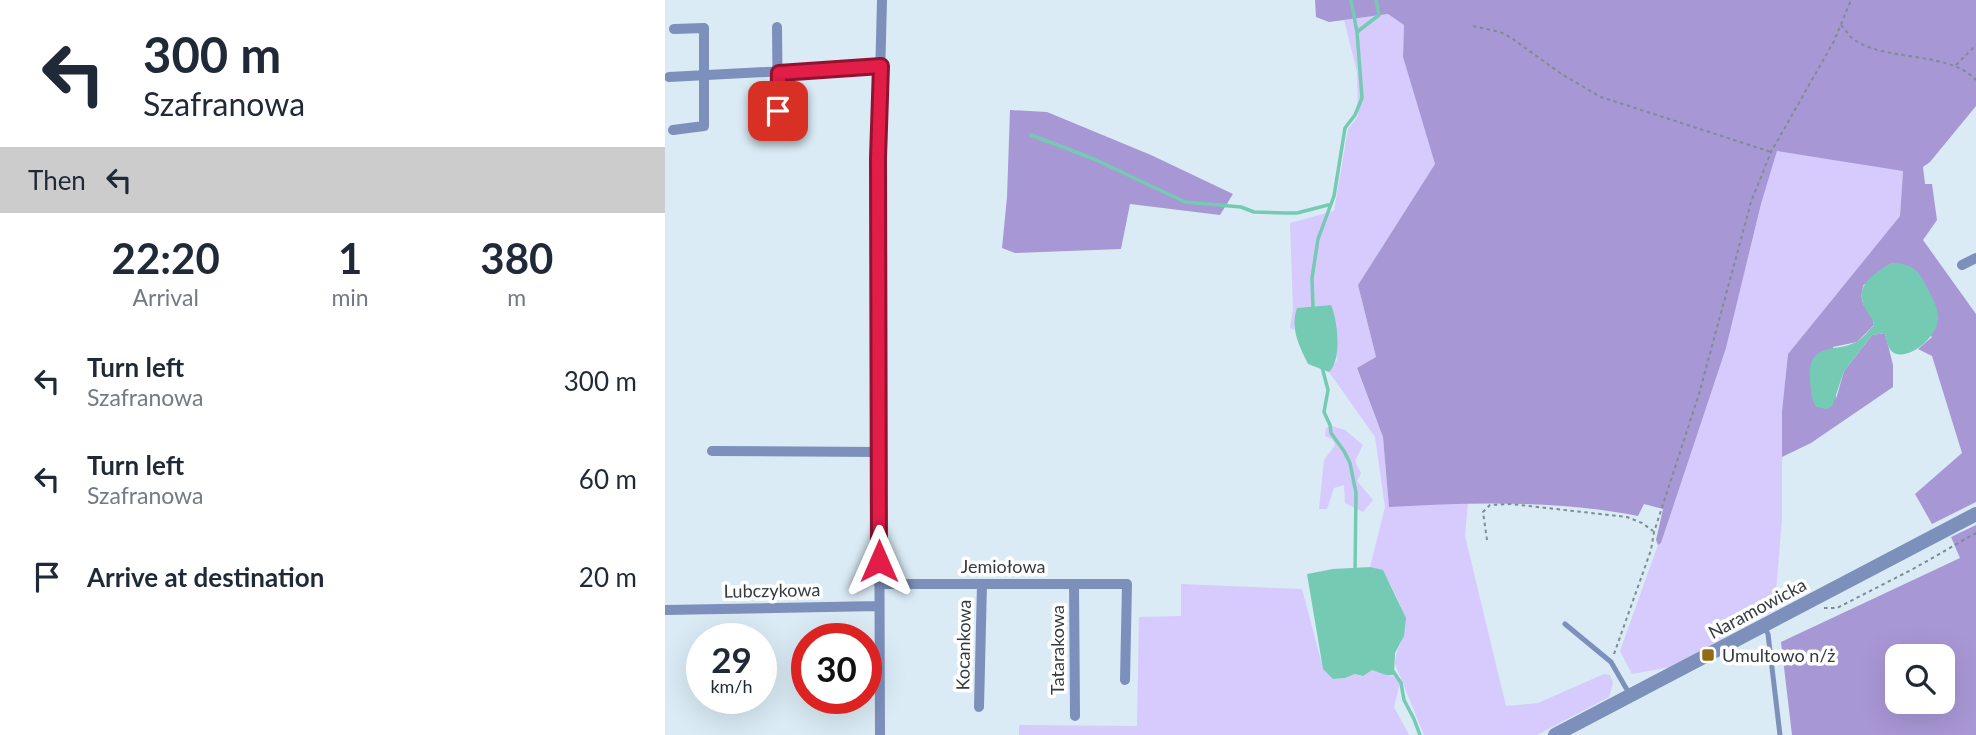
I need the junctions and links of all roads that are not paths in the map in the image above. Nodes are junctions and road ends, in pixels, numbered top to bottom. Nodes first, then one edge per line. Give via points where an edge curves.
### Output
1 (882, 0) edge
2 (777, 27) dead end
3 (674, 29) dead end
4 (881, 66) junction
5 (779, 73) junction
6 (669, 77) dead end
7 (705, 77) junction
8 (673, 130) dead end
9 (778, 130) dead end
10 (1976, 258) edge
11 (1962, 265) dead end
12 (712, 451) dead end
13 (878, 452) junction
14 (1976, 514) edge
15 (879, 584) junction
16 (982, 584) junction
17 (1074, 584) junction
18 (879, 606) junction
19 (665, 610) edge
20 (1565, 624) dead end
21 (1764, 626) junction
22 (1125, 680) dead end
23 (1630, 695) junction
24 (979, 706) dead end
25 (1075, 716) dead end
26 (880, 735) edge
27 (1555, 735) edge
28 (1780, 735) edge

1 - 4 street
2 - 5 street
3 - 7 street via 704,28
4 - 5 street
4 - 13 street
5 - 7 street
5 - 9 street
6 - 7 street
7 - 8 street via 704,126
10 - 11 street
12 - 13 street
13 - 15 street
14 - 21 street, Naramowicka
15 - 16 street, Jemiołowa
15 - 18 street
16 - 17 street, Jemiołowa
16 - 24 street, Kocankowa
17 - 22 street, Jemiołowa via 1127,584
17 - 25 street, Tatarakowa
18 - 19 street, Lubczykowa
18 - 26 street
20 - 23 lane via 1611,662
21 - 23 street, Naramowicka
21 - 28 lane
23 - 27 street, Naramowicka

